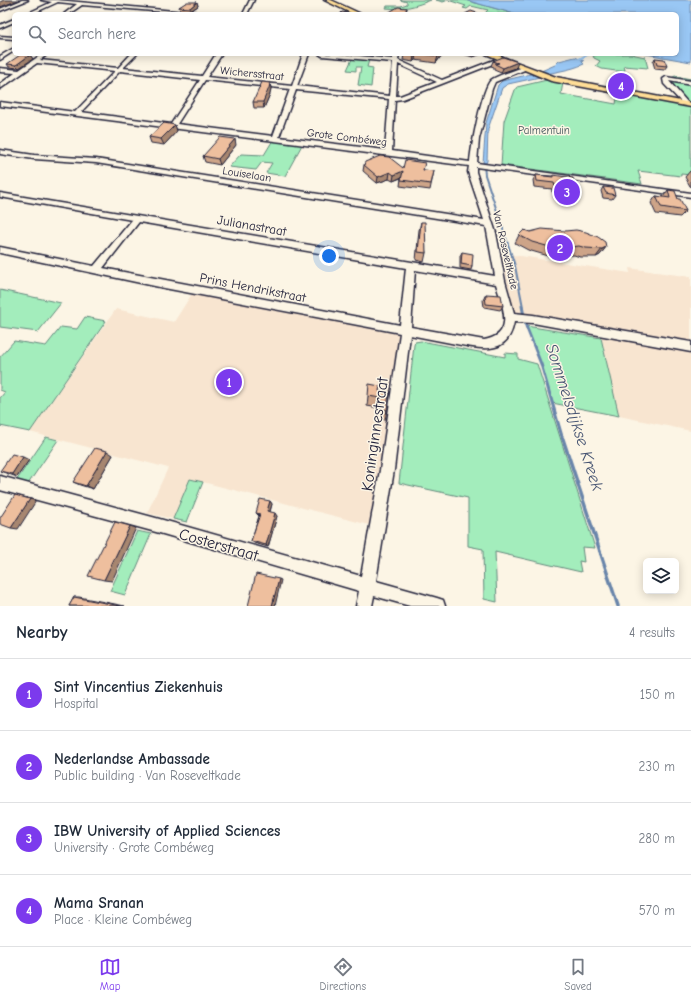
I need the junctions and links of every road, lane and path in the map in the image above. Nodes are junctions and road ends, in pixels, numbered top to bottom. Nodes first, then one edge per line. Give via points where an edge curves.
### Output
1 (26, 0) edge
2 (43, 0) edge
3 (117, 0) edge
4 (252, 0) edge
5 (327, 0) edge
6 (55, 1) edge
7 (80, 4) junction
8 (108, 6) junction
9 (0, 10) edge
10 (102, 10) dead end
11 (32, 12) edge
12 (69, 12) edge
13 (164, 12) edge
14 (246, 12) edge
15 (354, 12) edge
16 (12, 21) edge
17 (1, 26) edge
18 (12, 26) edge
19 (0, 37) edge
20 (12, 38) edge
21 (12, 49) edge
22 (0, 52) edge
23 (7, 53) junction
24 (42, 56) edge
25 (132, 56) edge
26 (218, 56) edge
27 (305, 56) edge
28 (343, 56) edge
29 (396, 56) edge
30 (494, 56) edge
31 (0, 58) edge
32 (501, 59) junction
33 (36, 61) junction
34 (396, 61) junction
35 (120, 69) junction
36 (0, 70) edge
37 (528, 70) junction
38 (20, 72) junction
39 (205, 78) junction
40 (441, 82) junction
41 (691, 83) edge
42 (294, 87) junction
43 (0, 88) edge
44 (394, 98) junction
45 (0, 104) edge
46 (689, 104) edge
47 (77, 113) junction
48 (173, 126) junction
49 (275, 139) junction
50 (0, 152) edge
51 (388, 153) junction
52 (475, 165) junction
53 (0, 195) edge
54 (691, 195) edge
55 (138, 218) junction
56 (489, 224) junction
57 (0, 250) edge
58 (411, 266) junction
59 (96, 270) junction
60 (500, 281) junction
61 (513, 317) junction
62 (404, 330) junction
63 (691, 347) edge
64 (0, 484) edge
65 (367, 586) junction
66 (364, 606) edge
67 (436, 606) edge

1 - 9 street
2 - 6 street
3 - 8 street
4 - 14 street
5 - 15 main road
6 - 7 street
6 - 11 street
7 - 8 street
7 - 12 street
8 - 10 street
8 - 13 street
16 - 17 street
17 - 18 street
19 - 20 street
21 - 23 street
22 - 23 street
23 - 31 street
24 - 33 street
25 - 35 street
26 - 39 street
27 - 42 street
28 - 34 street
29 - 34 street
30 - 32 main road
32 - 37 main road
32 - 40 street
33 - 35 street, Wichersstraat
33 - 38 street
34 - 40 street
34 - 44 street
35 - 39 street, Wichersstraat
35 - 47 street
36 - 38 street
37 - 46 main road via 559,80
37 - 52 street, Van Roseveltkade via 493,81 480,120
38 - 43 street
39 - 42 street, Wichersstraat
39 - 48 street
40 - 44 street via 401,98
41 - 46 street via 666,79 666,83
42 - 44 street, Wichersstraat
42 - 49 street
44 - 51 street
45 - 47 street, Grote Combéweg
47 - 48 street, Grote Combéweg
48 - 49 street, Grote Combéweg
49 - 51 street, Grote Combéweg
50 - 56 street, Louiselaan via 96,161
51 - 52 street, Grote Combéweg
52 - 54 street, Grote Combéweg
52 - 56 street, Van Roseveltkade via 472,172
53 - 55 street, Julianastraat
55 - 58 street, Julianastraat
55 - 59 street
56 - 60 street, Van Roseveltkade
57 - 59 street, Prins Hendrikstraat
58 - 60 street, Julianastraat
58 - 62 street, Koninginnestraat
59 - 62 street, Prins Hendrikstraat
60 - 61 street, Van Roseveltkade
61 - 62 street, Prins Hendrikstraat via 501,339 484,345
61 - 63 street
62 - 65 street, Koninginnestraat via 388,463
64 - 65 street, Costerstraat
65 - 66 street, Koninginnestraat
65 - 67 street, Costerstraat

